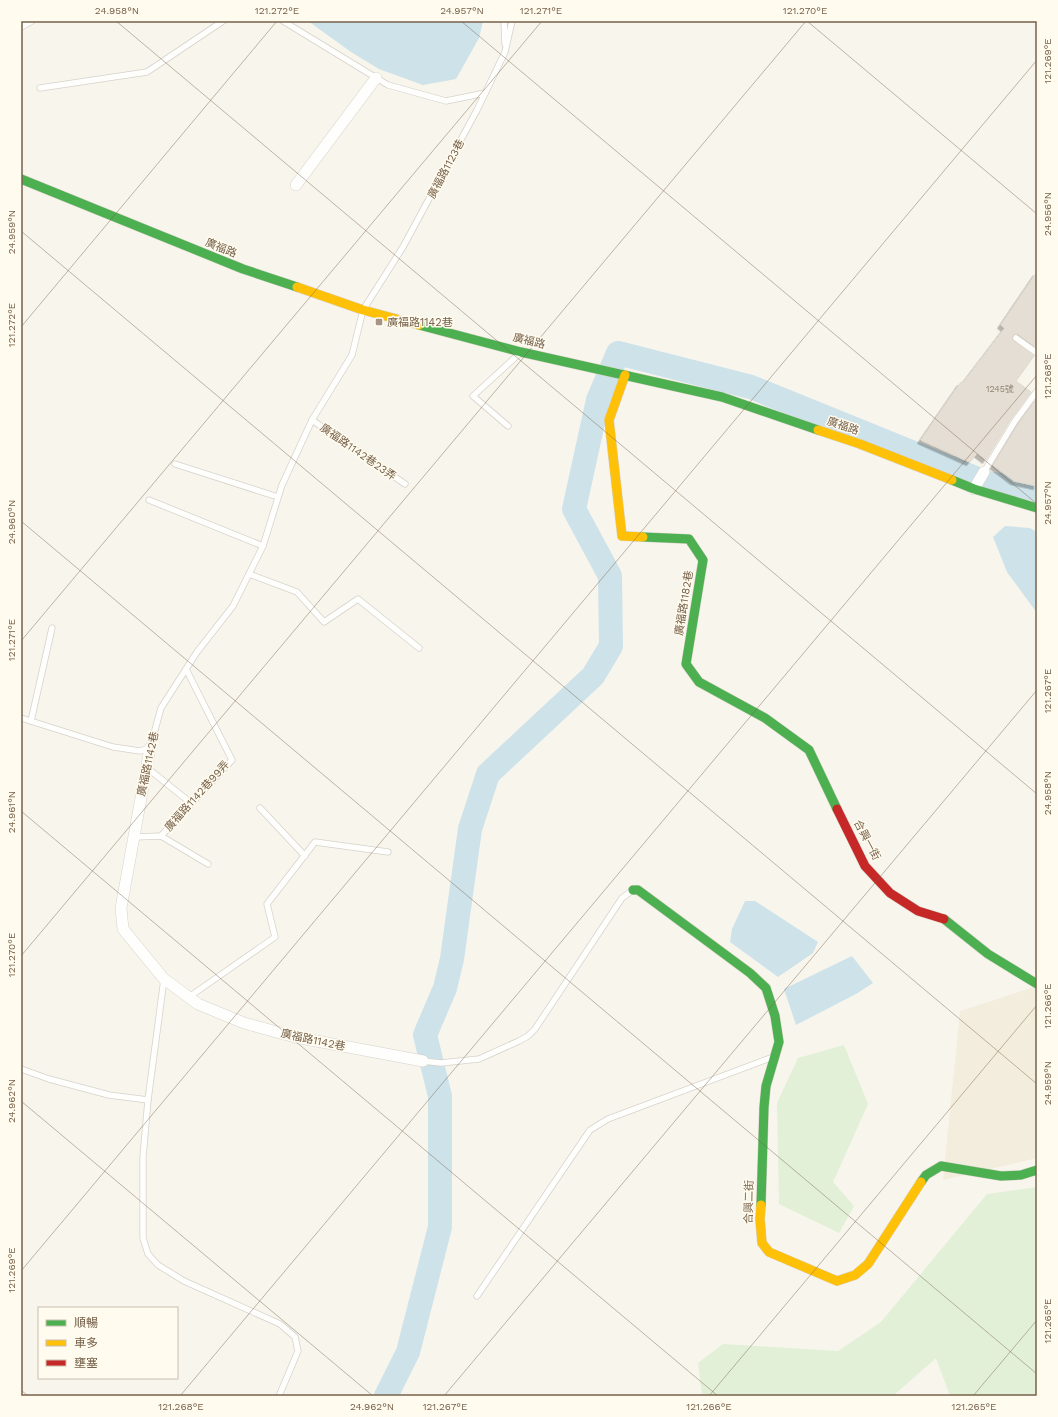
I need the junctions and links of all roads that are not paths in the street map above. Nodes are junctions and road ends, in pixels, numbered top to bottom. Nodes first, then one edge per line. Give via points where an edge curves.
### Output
1 (32, 21) edge
2 (223, 21) edge
3 (283, 21) edge
4 (504, 21) edge
5 (512, 21) edge
6 (21, 28) edge
7 (505, 52) junction
8 (376, 78) junction
9 (40, 88) dead end
10 (485, 93) junction
11 (21, 179) edge
12 (296, 185) dead end
13 (363, 310) junction
14 (1016, 338) dead end
15 (521, 352) junction
16 (1037, 353) edge
17 (625, 375) junction
18 (1037, 391) edge
19 (312, 420) junction
20 (508, 426) dead end
21 (175, 464) dead end
22 (984, 472) joint
23 (405, 484) dead end
24 (975, 488) junction
25 (278, 497) junction
26 (149, 500) dead end
27 (1037, 508) edge
28 (263, 546) junction
29 (249, 574) junction
30 (52, 628) dead end
31 (419, 648) dead end
32 (186, 669) junction
33 (21, 718) edge
34 (765, 718) joint
35 (31, 721) junction
36 (150, 748) junction
37 (146, 767) junction
38 (191, 803) junction
39 (260, 808) dead end
40 (161, 836) junction
41 (134, 837) junction
42 (388, 852) dead end
43 (305, 856) junction
44 (208, 864) dead end
45 (633, 890) joint
46 (164, 979) junction
47 (1037, 984) edge
48 (189, 997) junction
49 (775, 1056) junction
50 (423, 1061) joint
51 (21, 1069) edge
52 (148, 1100) junction
53 (1037, 1170) edge
54 (477, 1296) dead end
55 (279, 1396) edge

1 - 6 lane
2 - 9 lane via 147,72
3 - 8 lane
4 - 7 lane
5 - 7 lane, 廣福路1123巷
7 - 10 lane, 廣福路1123巷
8 - 10 lane via 388,85 446,101
8 - 12 street
10 - 13 lane, 廣福路1123巷 via 403,247
11 - 13 street, 廣福路 via 244,270
13 - 15 street, 廣福路
13 - 19 lane, 廣福路1142巷 via 352,355
14 - 16 lane
15 - 17 street, 廣福路
15 - 20 lane via 473,396
17 - 24 street, 廣福路 via 722,397 860,444
17 - 34 street, 廣福路1182巷 via 609,420 622,536 690,539 703,560 686,664 698,682
18 - 22 lane
19 - 23 lane, 廣福路1142巷23弄
19 - 25 lane, 廣福路1142巷
21 - 25 lane
22 - 24 street
24 - 27 street, 廣福路
25 - 28 lane, 廣福路1142巷
26 - 28 lane
28 - 29 lane, 廣福路1142巷
29 - 31 lane via 297,592 324,622 358,599
29 - 32 lane, 廣福路1142巷 via 233,606
30 - 35 lane
32 - 36 lane, 廣福路1142巷 via 161,708
32 - 38 lane, 廣福路1142巷99弄 via 232,760
33 - 35 lane
34 - 47 street, 合興一街 via 809,750 865,866 890,893 918,911 943,918 988,954
35 - 36 lane via 112,747 140,751
36 - 37 street, 廣福路1142巷
37 - 38 lane
37 - 41 street, 廣福路1142巷
38 - 40 lane, 廣福路1142巷99弄
39 - 43 lane
40 - 41 lane
40 - 44 lane
41 - 46 street, 廣福路1142巷 via 122,908 123,929
42 - 43 lane via 316,842
43 - 48 lane via 267,904 275,937
45 - 49 street, 合興二街 via 638,890 750,973 766,988 779,1042
45 - 50 lane via 622,898 528,1036 479,1059 441,1063
46 - 48 street, 廣福路1142巷
46 - 52 lane
48 - 50 street, 廣福路1142巷 via 198,1004 244,1023 295,1037
49 - 53 street, 合興二街 via 766,1086 764,1107 760,1220 762,1243 769,1252 837,1281 855,1275 868,1264 926,1174 941,1166 1000,1176 1021,1175
49 - 54 lane via 608,1118 590,1130
51 - 52 lane via 108,1095
52 - 55 lane via 143,1158 143,1238 148,1254 158,1265 184,1281 280,1324 295,1338 298,1351

